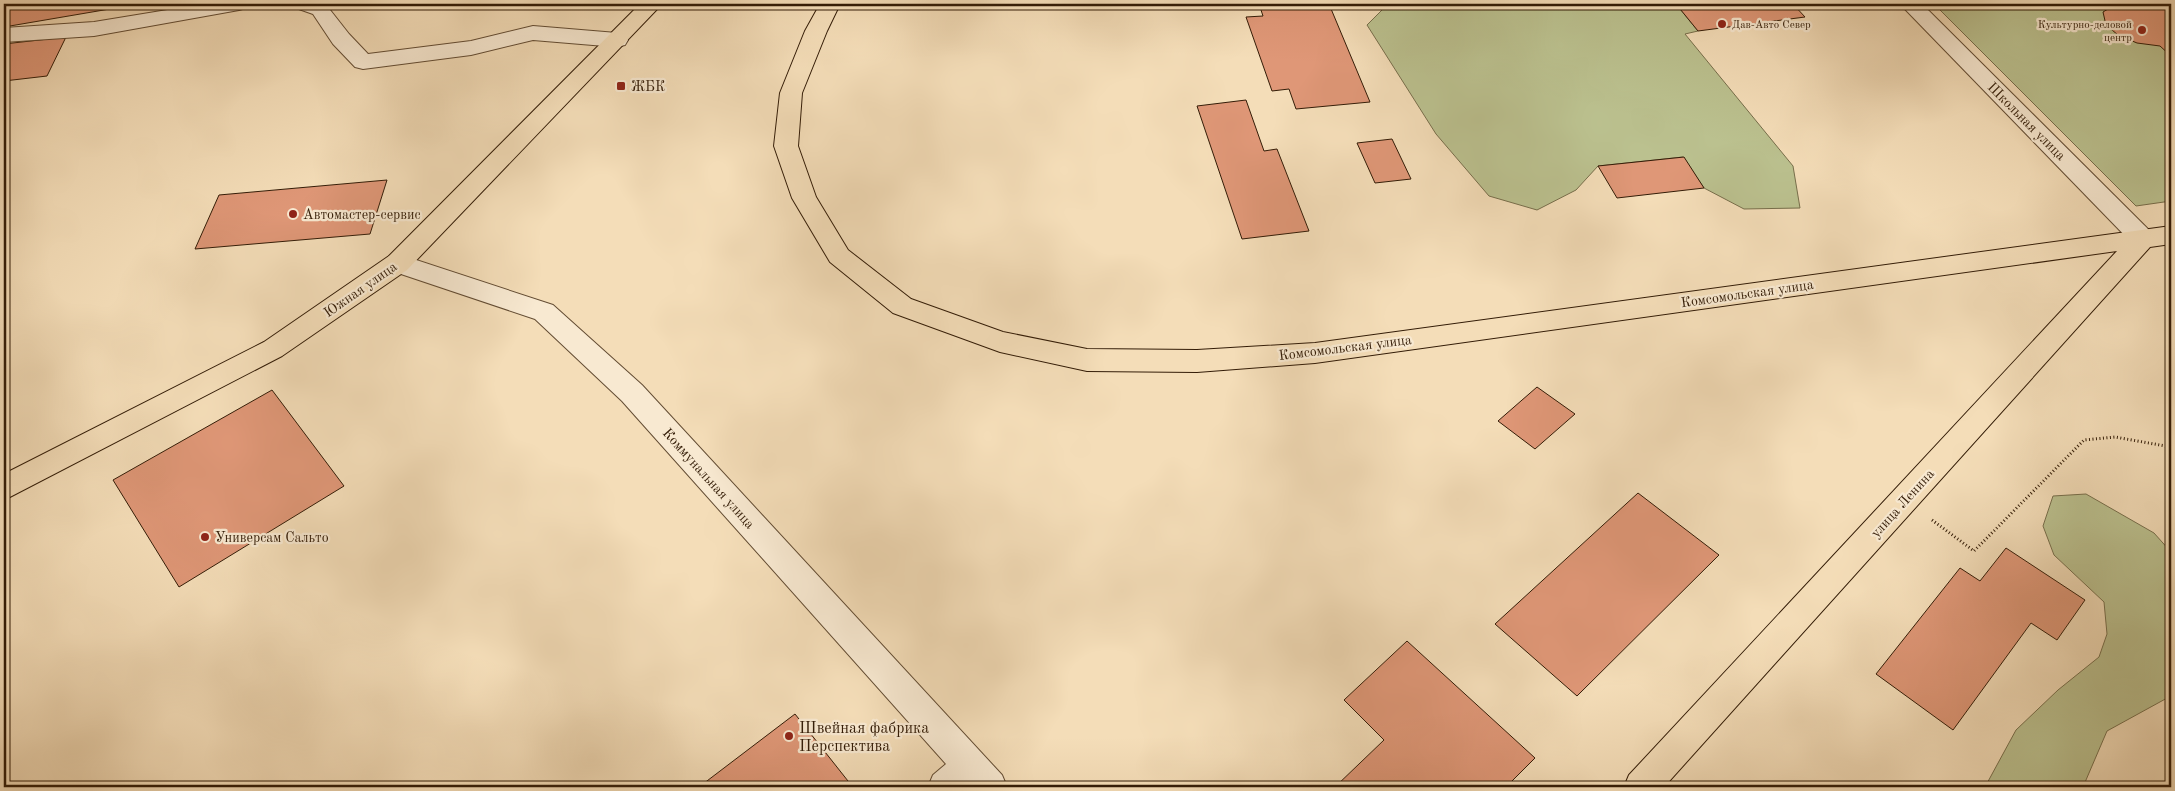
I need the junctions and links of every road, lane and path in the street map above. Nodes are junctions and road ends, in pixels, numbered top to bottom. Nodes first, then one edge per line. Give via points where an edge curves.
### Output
1 (239, 4) edge
2 (303, 4) edge
3 (652, 4) edge
4 (830, 4) edge
5 (1910, 4) edge
6 (4, 35) edge
7 (617, 40) junction
8 (2157, 237) edge
9 (398, 263) junction
10 (2171, 447) edge
11 (4, 488) edge
12 (1924, 526) dead end
13 (968, 780) edge
14 (1641, 787) edge

1 - 6 street via 94,29
2 - 7 street via 320,10 363,62 471,48 533,33
3 - 7 main road, Южная улица
4 - 8 main road, Комсомольская улица via 791,93 786,146 804,198 839,256 902,306 1000,342 1087,360 1197,361 1316,353
5 - 8 street, Школьная улица
7 - 9 main road, Южная улица
8 - 14 main road, улица Ленина
9 - 11 main road, Южная улица via 273,349
9 - 13 street, Коммунальная улица via 544,312 632,394
10 - 12 path via 2105,437 2092,436 2084,440 1974,551 1930,519

